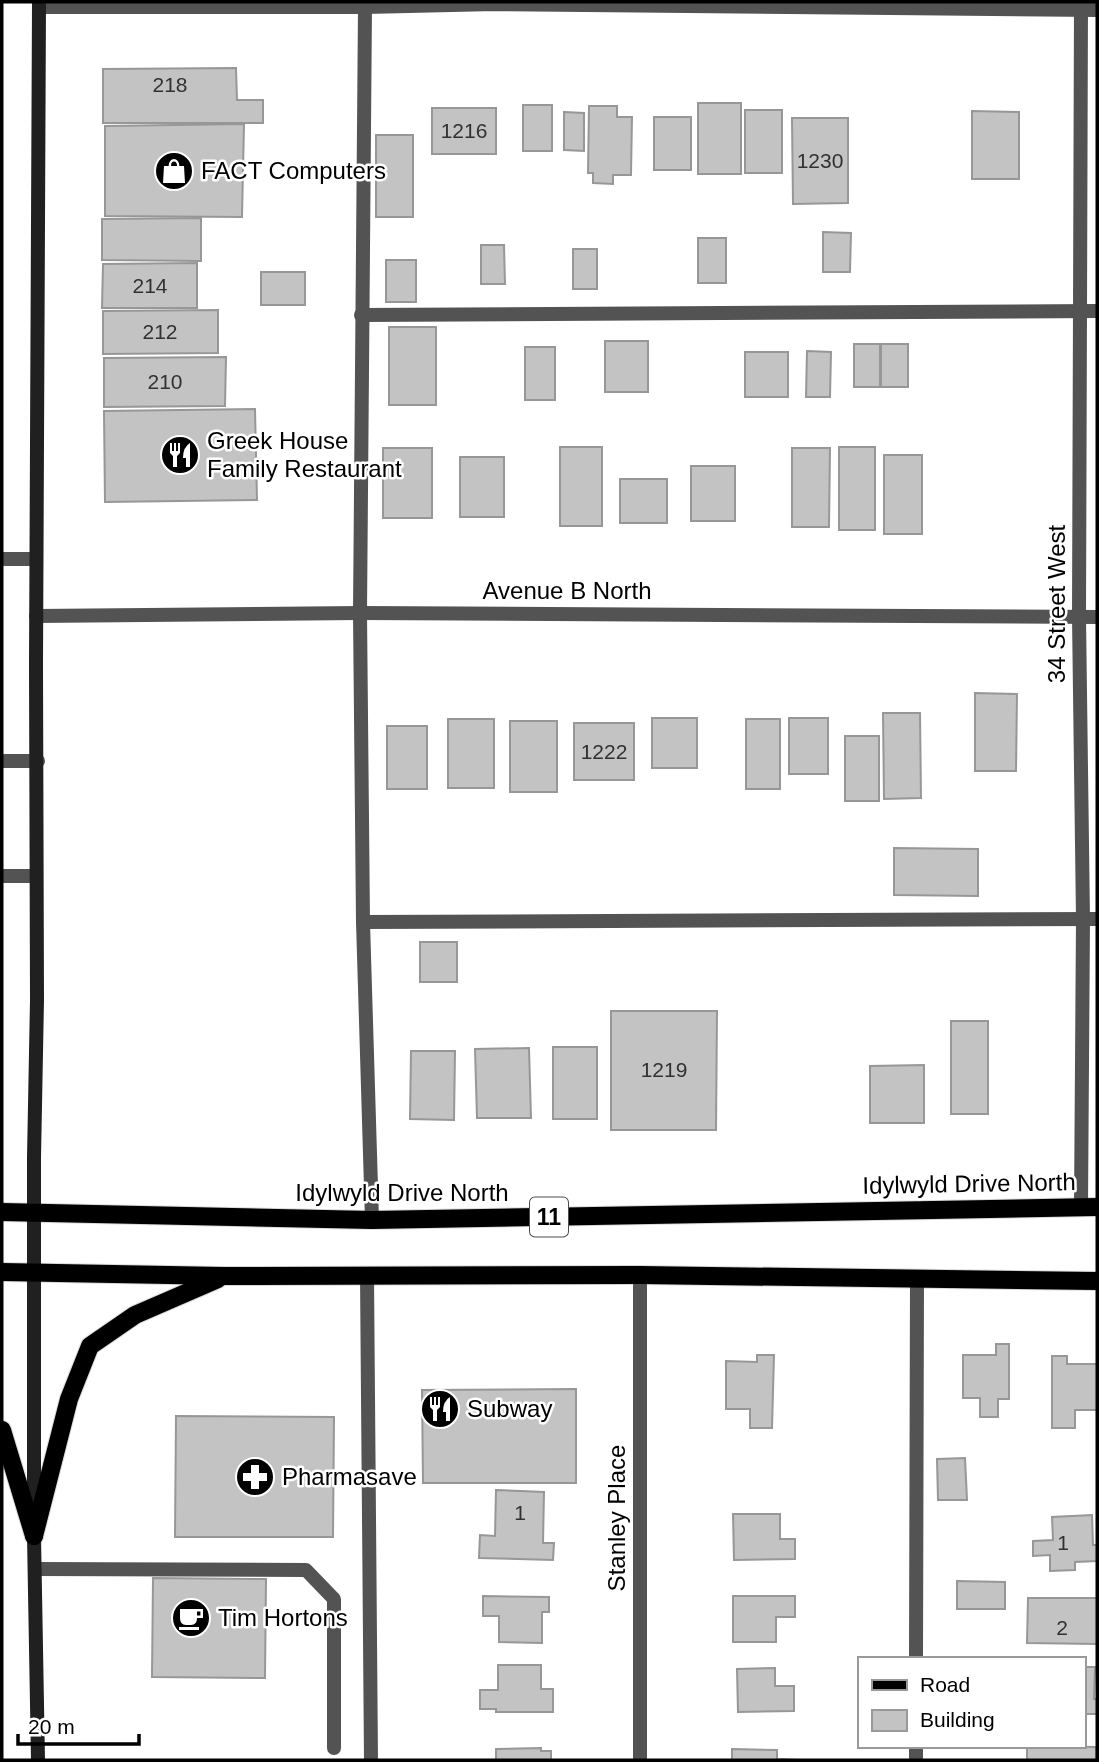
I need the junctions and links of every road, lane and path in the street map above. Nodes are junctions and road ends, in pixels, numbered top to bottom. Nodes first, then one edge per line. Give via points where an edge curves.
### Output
1 (495, 3) edge
2 (39, 4) edge
3 (185, 4) edge
4 (1081, 6) edge
5 (365, 7) junction
6 (1097, 10) edge
7 (1081, 311) junction
8 (1097, 311) edge
9 (361, 315) junction
10 (2, 559) edge
11 (36, 559) junction
12 (360, 613) junction
13 (36, 616) junction
14 (1079, 617) junction
15 (1097, 617) edge
16 (2, 761) edge
17 (38, 761) junction
18 (2, 876) edge
19 (36, 876) junction
20 (1090, 919) edge
21 (363, 922) junction
22 (1089, 1207) edge
23 (2, 1212) edge
24 (34, 1212) junction
25 (372, 1220) junction
26 (2, 1272) edge
27 (34, 1273) junction
28 (367, 1275) junction
29 (640, 1275) junction
30 (224, 1276) junction
31 (917, 1278) junction
32 (1097, 1281) edge
33 (2, 1430) edge
34 (34, 1536) junction
35 (35, 1569) junction
36 (916, 1657) edge
37 (334, 1748) dead end
38 (38, 1760) edge
39 (371, 1760) edge
40 (640, 1760) edge

1 - 4 street
1 - 5 street
2 - 3 street
2 - 11 main road
3 - 5 street
4 - 6 street
4 - 7 street, 34 Street West
5 - 9 street
7 - 8 street
7 - 9 street
7 - 14 street, 34 Street West
9 - 12 street
10 - 11 street
11 - 13 main road
12 - 13 street, Avenue B North
12 - 14 street, Avenue B North
12 - 21 street
13 - 17 main road
14 - 15 street, Avenue B North
14 - 20 street, 34 Street West
16 - 17 street
17 - 19 main road
18 - 19 street
19 - 24 main road
20 - 21 street
20 - 22 street, 34 Street West
21 - 25 street
22 - 25 main road, Idylwyld Drive North / 11
23 - 24 main road, Idylwyld Drive North / 11
24 - 25 main road, Idylwyld Drive North / 11
24 - 27 main road
26 - 27 main road
27 - 30 main road
27 - 34 main road
28 - 29 main road
28 - 30 main road
28 - 39 street
29 - 31 main road
29 - 40 street, Stanley Place
30 - 34 main road via 135,1315 90,1346 69,1399
31 - 32 main road
31 - 36 street
33 - 34 main road
34 - 35 main road
35 - 37 street via 306,1570 334,1599
35 - 38 main road

